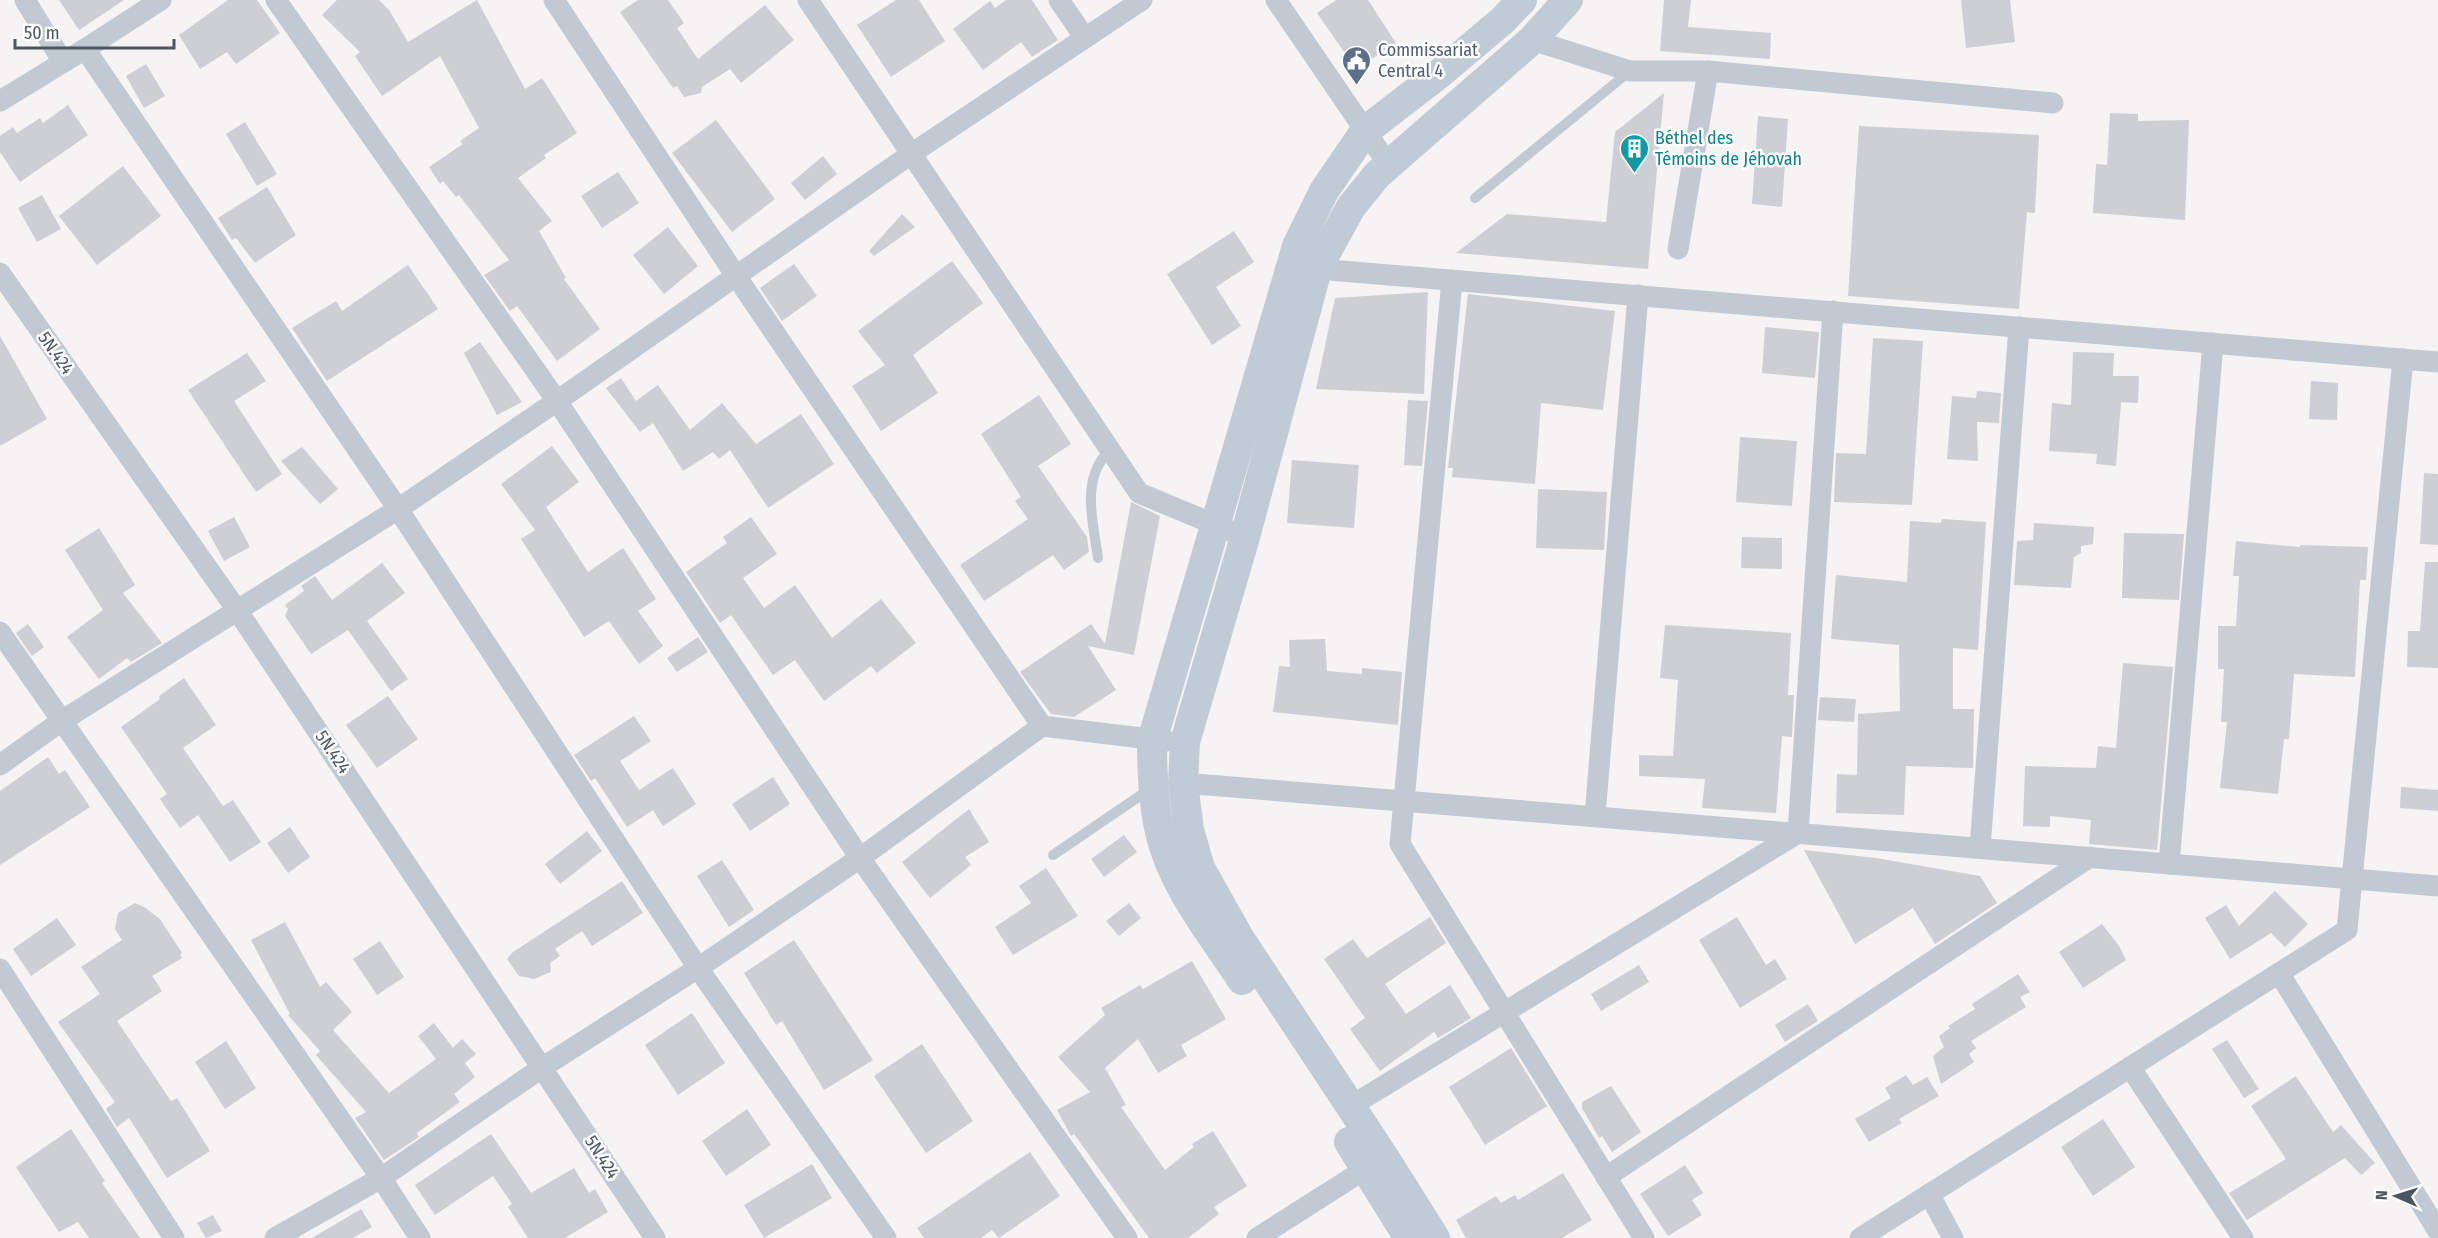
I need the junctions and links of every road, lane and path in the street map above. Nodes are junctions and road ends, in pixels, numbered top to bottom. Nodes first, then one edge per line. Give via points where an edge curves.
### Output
1 (25, 0) edge
2 (161, 0) edge
3 (276, 0) edge
4 (554, 0) edge
5 (808, 0) edge
6 (1059, 0) edge
7 (1142, 0) edge
8 (1276, 0) edge
9 (1522, 0) edge
10 (1568, 0) edge
11 (1086, 38) junction
12 (1532, 40) junction
13 (85, 49) junction
14 (63, 62) junction
15 (1630, 70) junction
16 (1708, 71) junction
17 (0, 101) edge
18 (2053, 103) dead end
19 (1365, 131) junction
20 (911, 154) junction
21 (1388, 164) junction
22 (1475, 198) dead end
23 (1677, 249) dead end
24 (1317, 269) junction
25 (0, 273) edge
26 (736, 276) junction
27 (1452, 280) junction
28 (1638, 296) junction
29 (1833, 311) junction
30 (2019, 327) junction
31 (2213, 343) junction
32 (2403, 359) junction
33 (2438, 362) edge
34 (557, 401) junction
35 (1110, 450) junction
36 (398, 508) junction
37 (1215, 525) junction
38 (1245, 537) junction
39 (1098, 558) dead end
40 (237, 610) junction
41 (0, 632) edge
42 (60, 722) junction
43 (1042, 726) junction
44 (1152, 741) junction
45 (1185, 742) junction
46 (0, 765) edge
47 (1183, 783) junction
48 (1152, 787) junction
49 (1404, 801) junction
50 (1595, 816) junction
51 (1798, 833) junction
52 (1980, 848) junction
53 (1053, 855) dead end
54 (2090, 857) junction
55 (860, 858) junction
56 (2169, 864) junction
57 (2352, 878) junction
58 (2438, 886) edge
59 (698, 968) junction
60 (0, 969) edge
61 (2279, 973) junction
62 (1503, 1011) junction
63 (543, 1067) junction
64 (2130, 1067) junction
65 (1351, 1106) junction
66 (1367, 1168) junction
67 (1606, 1177) junction
68 (381, 1178) junction
69 (1929, 1194) junction
70 (2438, 1231) edge
71 (174, 1238) edge
72 (275, 1238) edge
73 (420, 1238) edge
74 (655, 1238) edge
75 (886, 1238) edge
76 (1127, 1238) edge
77 (1257, 1238) edge
78 (1409, 1238) edge
79 (1435, 1238) edge
80 (1644, 1238) edge
81 (1860, 1238) edge
82 (1953, 1238) edge
83 (2243, 1238) edge

1 - 14 street
2 - 13 street
3 - 34 street
4 - 26 street
5 - 20 street
6 - 11 street
7 - 11 street
8 - 19 street
9 - 19 main road via 1502,21
10 - 12 main road
11 - 20 street
12 - 15 street
12 - 21 main road
13 - 14 street
13 - 36 street
14 - 17 street
15 - 16 street
15 - 22 lane
16 - 18 street
16 - 23 street
19 - 21 street
19 - 37 main road via 1324,191 1298,246
20 - 26 street
20 - 35 street
21 - 24 main road via 1351,207
24 - 27 street
24 - 38 main road
25 - 40 street, 5N.424
26 - 34 street
26 - 43 street
27 - 28 street
27 - 49 street
28 - 29 street
28 - 50 street
29 - 30 street
29 - 51 street
30 - 31 street
30 - 52 street
31 - 32 street
31 - 56 street
32 - 33 street
32 - 57 street
34 - 36 street
34 - 55 street
35 - 37 street via 1139,493
35 - 39 lane via 1102,458 1092,482
36 - 40 street
36 - 59 street
37 - 38 street
37 - 44 main road
38 - 45 main road
40 - 42 street
40 - 63 street, 5N.424
41 - 42 street
42 - 46 street
42 - 68 street
43 - 44 street
43 - 55 street
44 - 45 street
44 - 48 main road
45 - 47 main road
47 - 49 street
47 - 65 main road via 1189,830 1200,868 1240,939
48 - 53 lane
48 - 66 main road via 1160,833 1190,901
49 - 50 street
49 - 62 street via 1400,844
50 - 51 street
51 - 52 street
51 - 62 street
52 - 54 street
54 - 56 street
54 - 67 street
55 - 59 street
55 - 76 street
56 - 57 street
57 - 58 street
57 - 61 street via 2347,930
59 - 63 street
59 - 75 street
60 - 71 street
61 - 64 street
61 - 70 street
62 - 65 street
62 - 67 street
63 - 68 street
63 - 74 street, 5N.424
64 - 69 street
64 - 83 street
65 - 79 main road
66 - 77 street
66 - 78 main road
67 - 80 street
68 - 72 street
68 - 73 street
69 - 81 street
69 - 82 street

